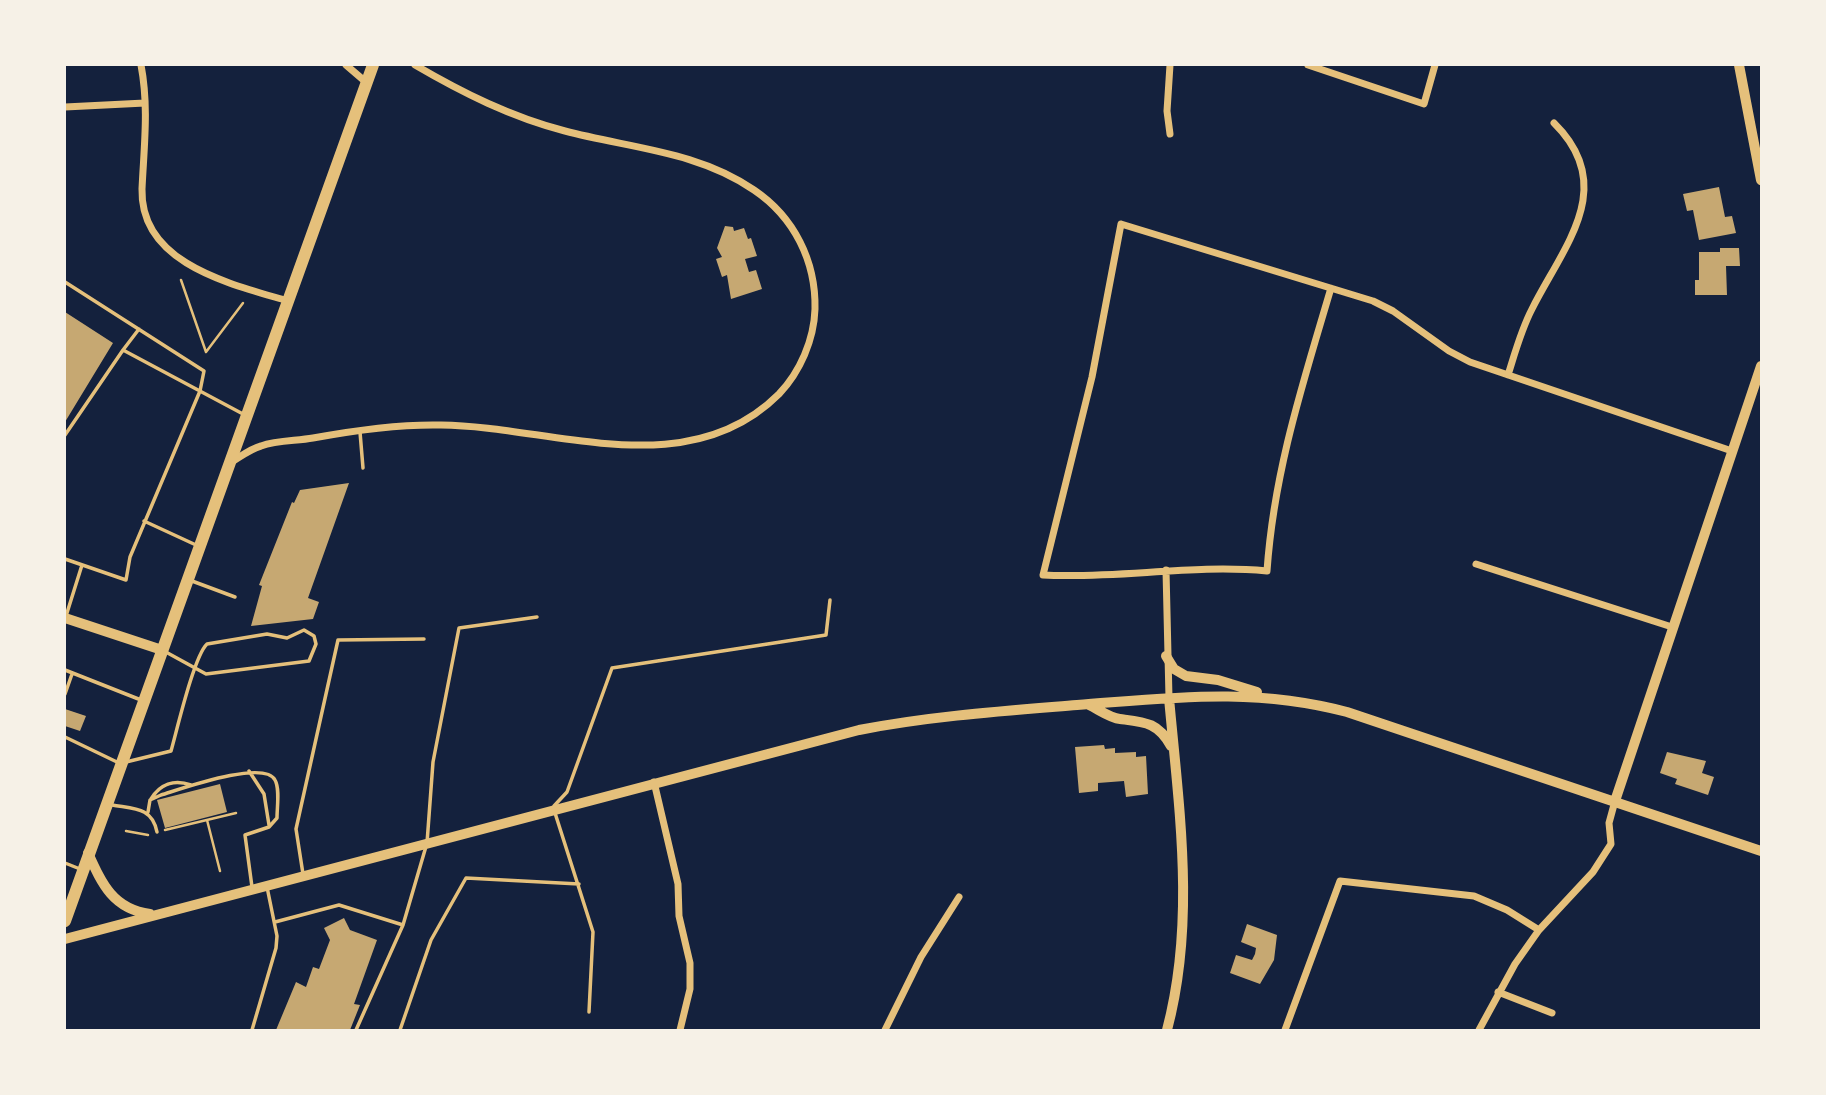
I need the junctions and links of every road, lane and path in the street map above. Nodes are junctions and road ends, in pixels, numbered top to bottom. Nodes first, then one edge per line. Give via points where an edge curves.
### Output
1 (141, 65) edge
2 (346, 65) edge
3 (373, 65) edge
4 (415, 65) edge
5 (1170, 65) edge
6 (1308, 65) edge
7 (1436, 65) edge
8 (1739, 65) edge
9 (367, 83) junction
10 (145, 103) junction
11 (65, 107) edge
12 (1554, 123) dead end
13 (1170, 134) dead end
14 (1760, 173) edge
15 (181, 280) dead end
16 (65, 282) edge
17 (1331, 288) junction
18 (288, 302) junction
19 (243, 303) dead end
20 (139, 329) junction
21 (123, 350) junction
22 (206, 352) junction
23 (202, 359) dead end
24 (1761, 366) edge
25 (1508, 375) junction
26 (200, 391) junction
27 (246, 416) junction
28 (359, 429) junction
29 (65, 435) edge
30 (1732, 451) junction
31 (229, 463) junction
32 (363, 468) dead end
33 (144, 521) junction
34 (200, 547) junction
35 (65, 559) edge
36 (1476, 564) dead end
37 (82, 565) junction
38 (1166, 570) junction
39 (187, 579) junction
40 (235, 597) dead end
41 (830, 600) dead end
42 (537, 617) dead end
43 (65, 618) edge
44 (1672, 627) junction
45 (424, 639) dead end
46 (162, 650) junction
47 (1167, 656) junction
48 (195, 668) junction
49 (65, 670) edge
50 (72, 674) junction
51 (65, 694) edge
52 (1270, 697) junction
53 (1169, 698) junction
54 (144, 701) junction
55 (1088, 705) junction
56 (65, 737) edge
57 (1174, 752) junction
58 (121, 764) junction
59 (249, 771) junction
60 (654, 782) junction
61 (193, 786) junction
62 (150, 800) junction
63 (1615, 801) junction
64 (106, 804) junction
65 (552, 808) junction
66 (148, 812) junction
67 (236, 813) dead end
68 (207, 820) junction
69 (269, 827) junction
70 (126, 831) dead end
71 (157, 832) junction
72 (427, 843) junction
73 (1761, 850) edge
74 (88, 853) junction
75 (65, 863) edge
76 (82, 870) junction
77 (220, 871) dead end
78 (303, 876) junction
79 (579, 884) junction
80 (267, 885) junction
81 (253, 889) junction
82 (958, 897) dead end
83 (157, 915) junction
84 (65, 921) edge
85 (275, 922) junction
86 (403, 925) junction
87 (1539, 930) junction
88 (65, 939) edge
89 (1498, 992) junction
90 (589, 1012) dead end
91 (1552, 1013) dead end
92 (252, 1030) edge
93 (356, 1030) edge
94 (400, 1030) edge
95 (680, 1030) edge
96 (885, 1030) edge
97 (1167, 1030) edge
98 (1285, 1030) edge
99 (1479, 1030) edge

1 - 10 street
2 - 9 street
3 - 9 main road
4 - 28 street via 475,99 535,123 694,160 737,179 775,207 797,234 813,278 815,313 807,347 785,388 749,418 706,435 643,446 611,446 479,426
5 - 13 street
6 - 7 street via 1424,104
8 - 14 street
9 - 18 main road
10 - 11 street
10 - 18 street via 148,133 143,201 158,240 190,267
12 - 25 street via 1578,158 1583,200 1575,234 1531,310
15 - 22 path
16 - 20 lane
17 - 25 street via 1393,311 1448,352
17 - 38 street via 1284,444 1270,520 1267,570
17 - 38 street via 1121,224 1092,377 1043,575
18 - 27 main road
19 - 22 path
20 - 21 lane
20 - 26 lane via 204,371
21 - 26 lane
21 - 29 lane
22 - 23 path
24 - 30 street
25 - 30 street
26 - 27 lane
26 - 33 lane
27 - 31 main road
28 - 31 street via 260,446
28 - 32 lane
30 - 44 street
31 - 34 main road
33 - 34 lane
33 - 37 lane via 126,580
34 - 39 main road
35 - 37 lane
36 - 44 street
37 - 43 lane
38 - 47 street
39 - 40 lane
39 - 46 main road
41 - 65 lane via 826,635 612,668 567,792
42 - 72 lane via 459,628 433,762
43 - 46 main road
44 - 63 street
45 - 78 lane via 338,640 296,829
46 - 48 lane
46 - 54 main road
47 - 52 street via 1174,669 1186,676 1218,680
47 - 53 street
48 - 48 lane via 206,674 309,661 316,644 314,636 304,630 287,638 267,634 222,640 202,649
48 - 58 lane via 171,751
49 - 50 lane
50 - 51 lane
50 - 54 lane
52 - 53 street
52 - 63 street via 1347,712
53 - 55 street
53 - 57 street
54 - 58 main road
55 - 57 street via 1117,719 1149,722 1160,729
55 - 60 street via 908,721
56 - 58 lane
57 - 97 street via 1184,922
58 - 64 main road
59 - 61 lane
59 - 69 lane via 264,794
59 - 69 lane via 266,772 277,785 277,818
60 - 65 street
60 - 95 street via 678,884 690,963 690,989
61 - 62 lane
61 - 62 lane via 170,783 157,788
62 - 66 lane
63 - 73 street
63 - 87 street via 1609,822 1611,844 1594,872
64 - 66 lane
64 - 74 main road
65 - 72 street
65 - 79 lane
66 - 71 lane via 155,818
67 - 68 path
68 - 71 path
68 - 77 path
69 - 81 lane via 245,835
70 - 71 path
72 - 78 street
72 - 86 lane
74 - 76 main road
74 - 83 street via 111,897 136,912
75 - 76 lane
76 - 84 main road
78 - 80 street
79 - 90 lane via 593,932
79 - 94 lane via 466,878 431,940
80 - 81 street
80 - 85 lane
81 - 83 street
82 - 96 street via 920,957
83 - 88 street
85 - 86 lane via 339,905
85 - 92 lane via 276,948
86 - 93 lane
87 - 89 street
87 - 98 street via 1507,910 1450,891 1340,881
89 - 91 street
89 - 99 street

